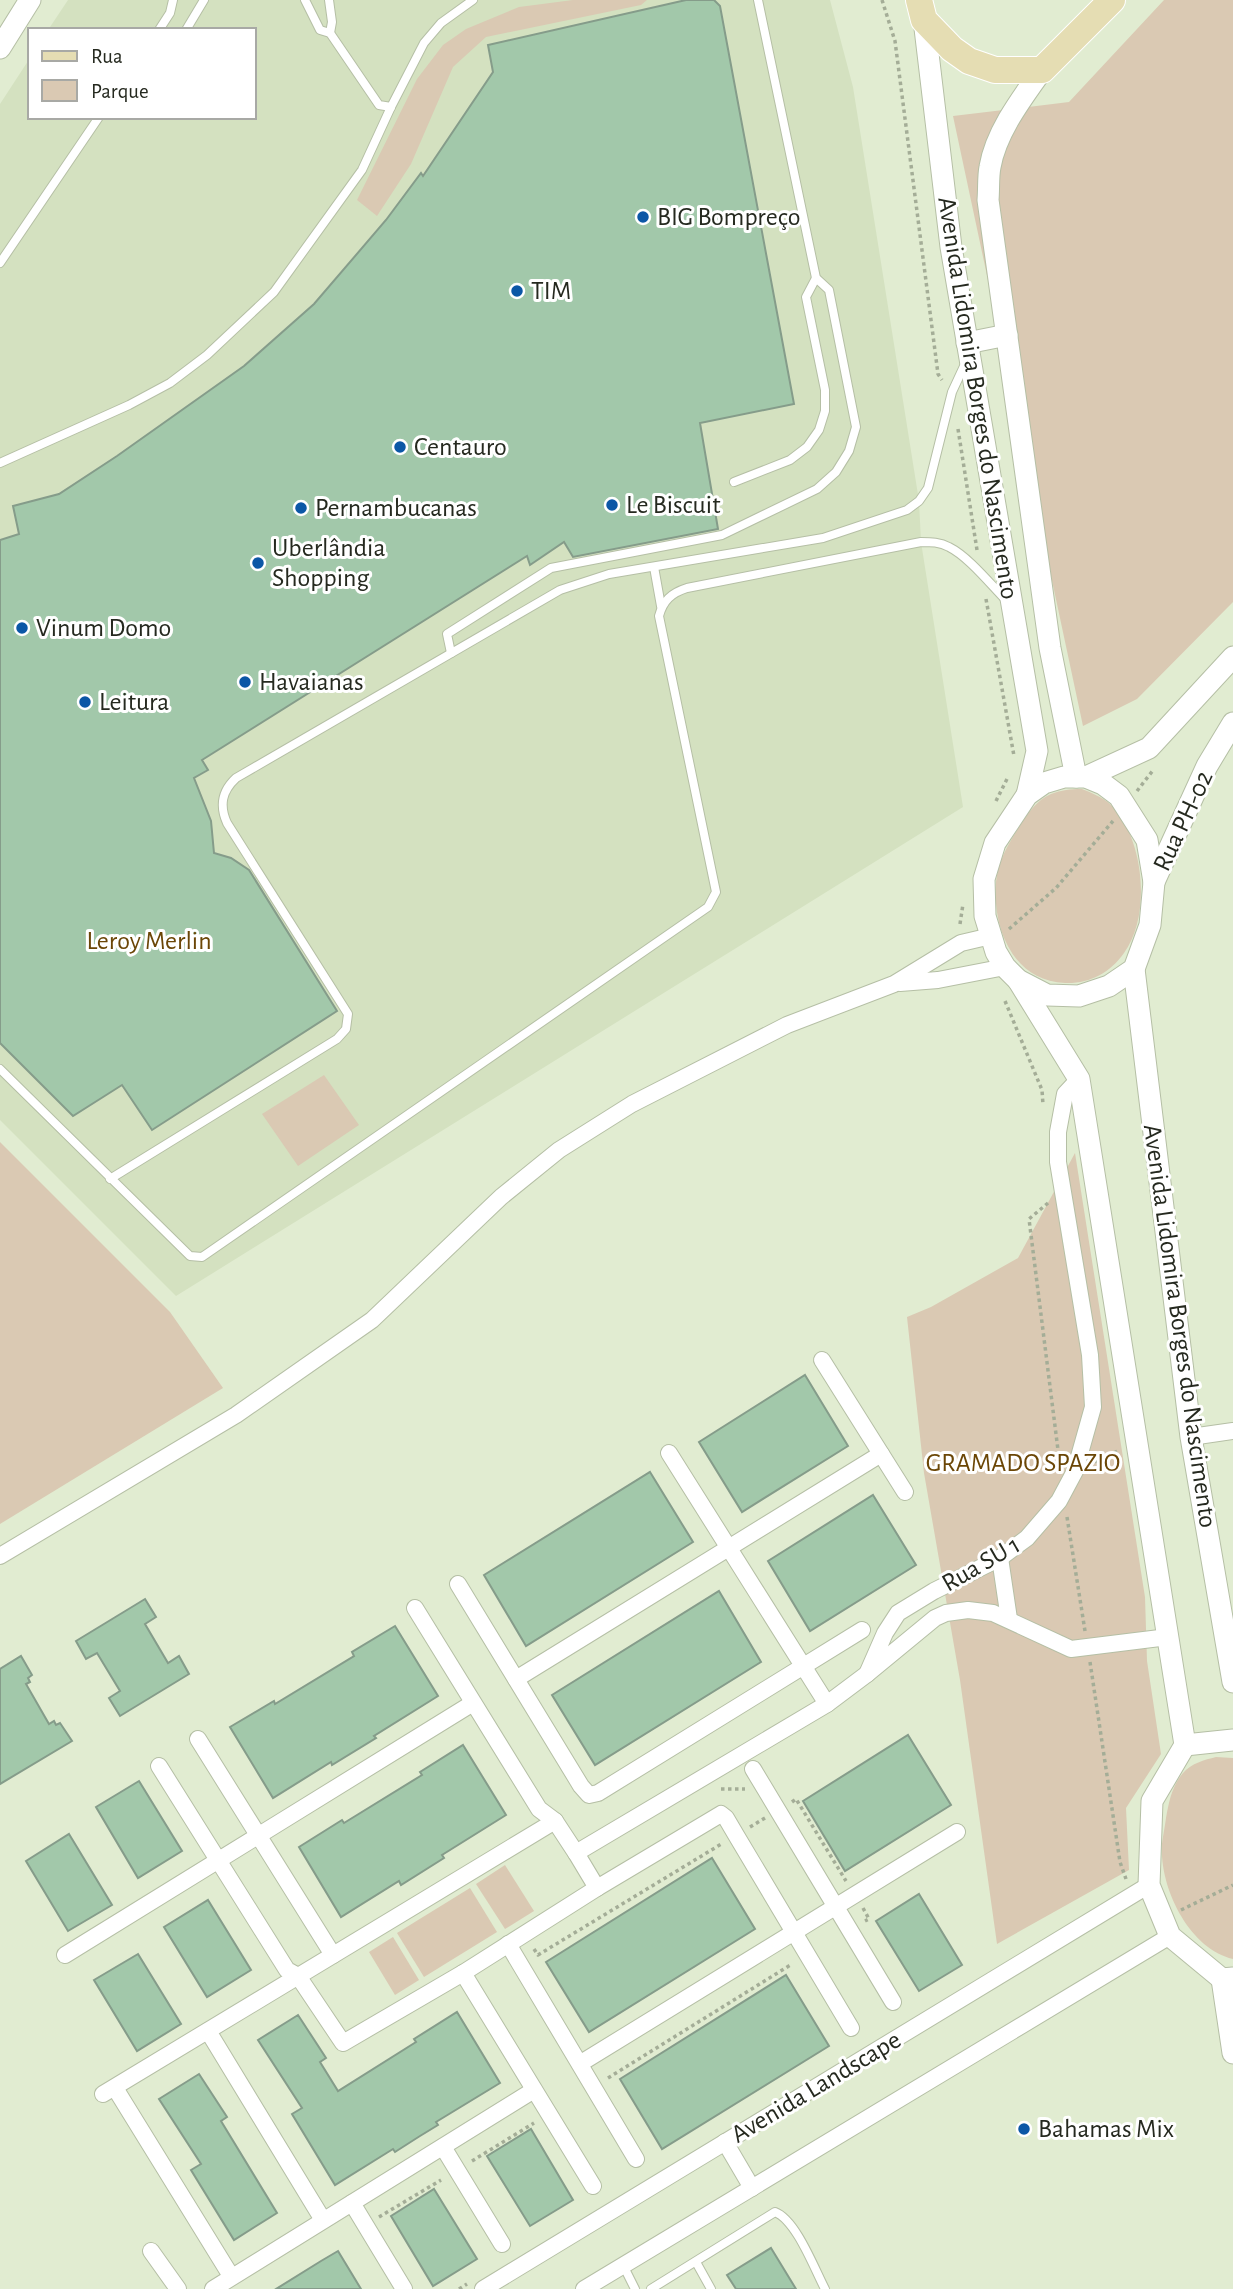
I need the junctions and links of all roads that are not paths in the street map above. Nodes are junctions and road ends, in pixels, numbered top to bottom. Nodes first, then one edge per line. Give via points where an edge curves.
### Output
1 (30, 0) edge
2 (173, 0) edge
3 (204, 0) edge
4 (304, 0) edge
5 (328, 0) edge
6 (473, 0) edge
7 (758, 0) edge
8 (1112, 0) edge
9 (922, 10) edge
10 (160, 28) edge
11 (187, 28) edge
12 (330, 33) junction
13 (0, 48) edge
14 (1041, 69) junction
15 (391, 107) junction
16 (98, 119) edge
17 (0, 263) edge
18 (816, 278) junction
19 (1007, 335) junction
20 (968, 349) junction
21 (0, 463) edge
22 (734, 482) dead end
23 (654, 567) junction
24 (1011, 605) junction
25 (662, 606) junction
26 (451, 653) junction
27 (1233, 657) edge
28 (1233, 723) edge
29 (1081, 777) junction
30 (1027, 794) junction
31 (1154, 882) junction
32 (992, 938) junction
33 (1134, 969) junction
34 (1011, 974) junction
35 (894, 984) junction
36 (0, 1069) edge
37 (1079, 1079) junction
38 (110, 1179) junction
39 (822, 1360) dead end
40 (1233, 1431) edge
41 (1191, 1437) junction
42 (670, 1453) dead end
43 (881, 1454) junction
44 (905, 1492) dead end
45 (728, 1547) junction
46 (0, 1556) edge
47 (1000, 1558) junction
48 (458, 1584) dead end
49 (415, 1608) dead end
50 (1009, 1619) junction
51 (862, 1630) dead end
52 (1168, 1637) junction
53 (802, 1667) junction
54 (867, 1674) junction
55 (516, 1679) junction
56 (1233, 1682) edge
57 (474, 1703) junction
58 (827, 1704) junction
59 (198, 1739) dead end
60 (1233, 1740) edge
61 (1185, 1745) junction
62 (159, 1766) dead end
63 (753, 1769) dead end
64 (555, 1821) junction
65 (957, 1832) dead end
66 (259, 1834) junction
67 (576, 1853) junction
68 (218, 1859) junction
69 (1149, 1885) junction
70 (597, 1888) junction
71 (836, 1908) junction
72 (1167, 1927) junction
73 (795, 1933) junction
74 (508, 1944) junction
75 (65, 1955) dead end
76 (333, 1955) junction
77 (463, 1973) junction
78 (298, 1976) junction
79 (1227, 1979) edge
80 (893, 2002) dead end
81 (851, 2028) dead end
82 (208, 2031) junction
83 (1233, 2053) edge
84 (581, 2063) junction
85 (534, 2090) junction
86 (724, 2143) junction
87 (443, 2147) junction
88 (636, 2159) dead end
89 (593, 2186) dead end
90 (752, 2188) junction
91 (352, 2203) junction
92 (323, 2220) junction
93 (502, 2244) dead end
94 (151, 2251) dead end
95 (695, 2262) junction
96 (623, 2265) junction
97 (231, 2276) junction
98 (657, 2287) edge
99 (178, 2289) edge
100 (213, 2289) edge
101 (404, 2289) edge
102 (483, 2289) edge
103 (584, 2289) edge
104 (635, 2289) edge
105 (712, 2289) edge
106 (825, 2289) edge

1 - 13 street
2 - 10 lane
3 - 11 lane
4 - 12 lane via 320,30
5 - 12 lane
6 - 15 lane via 441,23 424,43
7 - 18 lane
8 - 14 main road
9 - 14 main road via 952,49 969,61 995,70
9 - 20 street, Avenida Lidomira Borges do Nascimento
12 - 15 lane via 379,105
14 - 19 street, Avenida Lidomira Borges do Nascimento via 1003,132 990,166 988,200
15 - 21 lane via 362,170 306,251 274,292 233,331 170,383
16 - 17 lane
18 - 22 lane via 806,297 825,390 825,411 818,430 807,447 790,460
18 - 26 lane via 829,290 856,427 836,472 817,489 722,535 551,568 447,634
19 - 20 street
19 - 29 street, Avenida Lidomira Borges do Nascimento via 1050,648
20 - 23 lane via 928,488 906,510 823,538
20 - 24 street, Avenida Lidomira Borges do Nascimento
23 - 25 lane
23 - 26 lane via 608,574 560,590
24 - 25 lane via 948,546 921,542 687,588 676,591
24 - 30 street, Avenida Lidomira Borges do Nascimento via 1037,751
25 - 38 lane via 659,616 716,892 708,907 202,1257 190,1256
26 - 38 lane via 236,778 224,794 227,823 348,1014 342,1035
27 - 29 street via 1149,748
28 - 31 street, Rua PH-02 via 1207,766
29 - 30 street via 1044,783
29 - 31 street via 1103,784 1126,804 1147,840
30 - 32 street via 995,843 984,879 985,916
31 - 33 street via 1150,925
32 - 34 street
32 - 35 street via 961,943
33 - 34 street via 1079,996 1047,995
33 - 41 street, Avenida Lidomira Borges do Nascimento
34 - 35 street
34 - 37 street
35 - 46 street via 788,1025 632,1104 559,1150 501,1197 372,1320 236,1415
36 - 38 lane
37 - 47 street, Rua SU 1 via 1065,1094 1058,1162 1090,1354 1093,1407 1076,1471 1059,1501 1027,1538
37 - 52 street
39 - 43 street
40 - 41 street
41 - 56 street, Avenida Lidomira Borges do Nascimento
42 - 45 street
43 - 44 street
43 - 45 street
45 - 53 street
45 - 55 street
47 - 50 street
47 - 54 street, Rua SU 1 via 898,1613
48 - 55 street
49 - 57 street
50 - 52 street, Rua SU 1 via 1071,1649
50 - 54 street, Rua SU 1 via 968,1610 946,1613
51 - 53 street
52 - 61 street
53 - 55 street via 589,1795
53 - 58 street
54 - 58 street
57 - 64 street via 539,1809
57 - 66 street
58 - 67 street
59 - 66 street
60 - 61 street
61 - 69 street via 1152,1801
62 - 68 street
63 - 71 street
64 - 67 street
64 - 76 street
65 - 71 street
66 - 68 street
66 - 76 street
67 - 70 street
68 - 75 street
68 - 78 street via 287,1970
69 - 72 street
69 - 86 street, Avenida Landscape
70 - 73 street via 721,1814
70 - 74 street
71 - 73 street
71 - 80 street
72 - 79 street
72 - 90 street, Avenida Landscape
73 - 81 street
73 - 84 street
74 - 77 street
74 - 84 street
76 - 78 street
77 - 78 street via 343,2043
77 - 85 street
78 - 82 street
79 - 83 street
82 - 92 street
82 - 97 street via 109,2091
84 - 88 street
85 - 87 street
85 - 89 street
86 - 90 street
86 - 102 street, Avenida Landscape
87 - 91 street
87 - 93 street
90 - 96 street, Avenida Landscape
91 - 92 street
91 - 101 street
92 - 97 street
94 - 99 street
95 - 98 lane
95 - 105 lane
95 - 106 lane via 775,2211 797,2236
96 - 103 street, Avenida Landscape
96 - 104 lane
97 - 100 street

